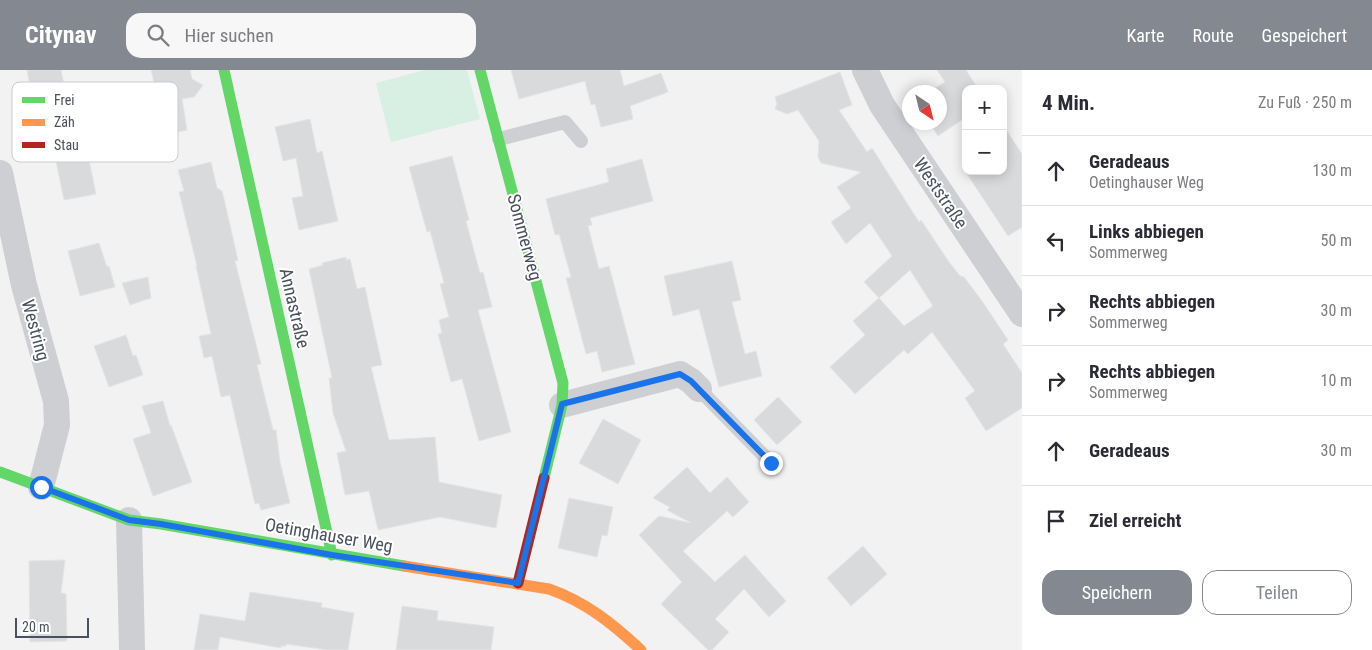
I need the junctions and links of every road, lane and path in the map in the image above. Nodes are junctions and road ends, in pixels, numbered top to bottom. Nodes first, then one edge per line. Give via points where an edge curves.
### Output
1 (224, 70) edge
2 (480, 70) edge
3 (865, 70) edge
4 (499, 139) junction
5 (582, 141) dead end
6 (0, 173) edge
7 (1022, 314) edge
8 (699, 389) joint
9 (562, 404) junction
10 (771, 463) dead end
11 (0, 472) edge
12 (41, 487) junction
13 (129, 520) junction
14 (332, 555) junction
15 (518, 583) junction
16 (132, 650) edge
17 (641, 650) edge

1 - 14 street, Annastraße
2 - 4 street, Sommerweg
3 - 7 street, Weststraße via 882,105
4 - 5 lane via 565,122
4 - 9 street, Sommerweg via 563,383
6 - 12 street, Westring via 24,285 56,401 57,425
8 - 9 street via 680,374
8 - 10 lane
9 - 15 street, Sommerweg
11 - 12 street, Oetinghauser Weg
12 - 13 street, Oetinghauser Weg
13 - 14 street, Oetinghauser Weg
13 - 16 street
14 - 15 street, Oetinghauser Weg
15 - 17 street, Oetinghauser Weg via 577,599 607,619

